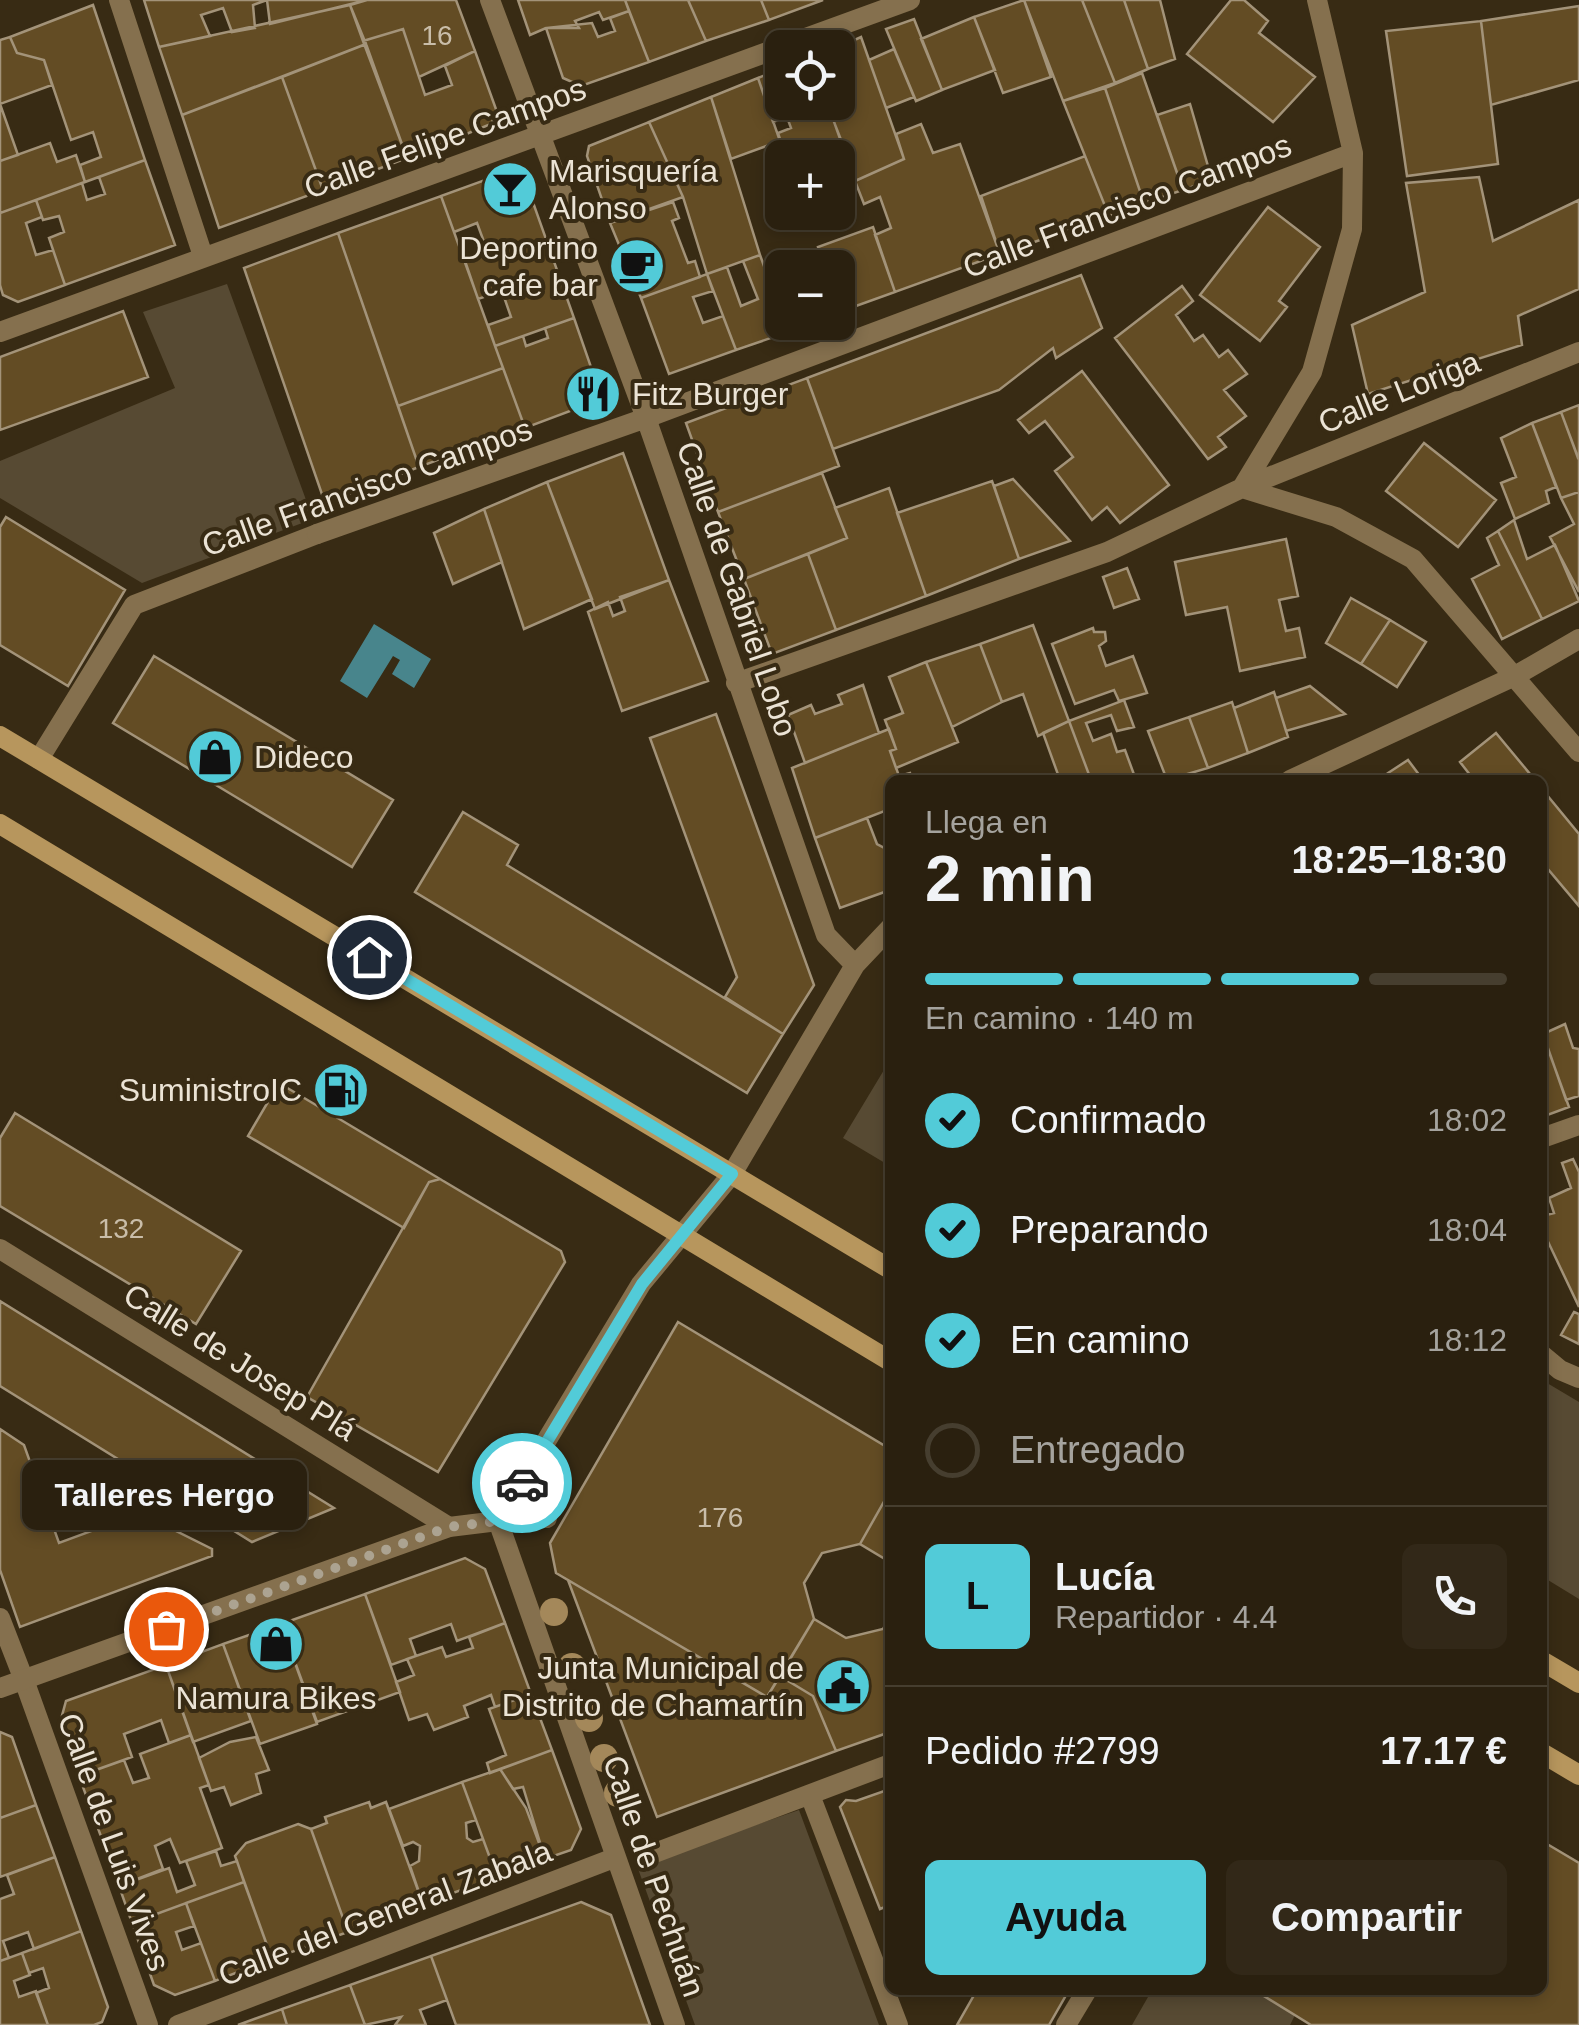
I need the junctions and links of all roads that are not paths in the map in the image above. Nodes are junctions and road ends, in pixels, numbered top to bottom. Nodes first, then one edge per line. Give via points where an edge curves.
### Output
1 (119, 0) edge
2 (490, 0) edge
3 (910, 0) edge
4 (1324, 1) edge
5 (539, 137) junction
6 (1354, 153) junction
7 (203, 256) junction
8 (0, 332) edge
9 (1579, 352) edge
10 (646, 418) junction
11 (1242, 488) junction
12 (1579, 639) edge
13 (1515, 676) junction
14 (736, 683) junction
15 (0, 736) edge
16 (1579, 752) edge
17 (39, 759) junction
18 (1301, 775) edge
19 (0, 824) edge
20 (885, 933) edge
21 (855, 965) junction
22 (1579, 1125) edge
23 (1547, 1136) edge
24 (732, 1174) junction
25 (679, 1234) junction
26 (0, 1249) edge
27 (885, 1266) edge
28 (885, 1357) edge
29 (1547, 1358) edge
30 (1579, 1378) edge
31 (512, 1498) junction
32 (548, 1518) dead end
33 (498, 1521) junction
34 (449, 1527) junction
35 (0, 1618) edge
36 (1547, 1664) edge
37 (24, 1680) junction
38 (1579, 1683) edge
39 (0, 1688) edge
40 (1547, 1756) edge
41 (885, 1766) edge
42 (1579, 1775) edge
43 (810, 1795) junction
44 (652, 1854) dead end
45 (614, 1858) junction
46 (885, 1991) edge
47 (887, 1995) edge
48 (1084, 1995) edge
49 (148, 2025) edge
50 (178, 2025) edge
51 (674, 2025) edge
52 (898, 2025) edge
53 (1066, 2025) edge

1 - 7 street
2 - 5 street, Calle de Gabriel Lobo
3 - 5 street, Calle Felipe Campos
4 - 6 street
5 - 7 street, Calle Felipe Campos
5 - 10 street, Calle de Gabriel Lobo
6 - 10 street, Calle Francisco Campos
6 - 11 street via 1352,229 1312,372
7 - 8 street, Calle Felipe Campos
9 - 11 street, Calle Loriga
10 - 14 street, Calle de Gabriel Lobo
10 - 17 street, Calle Francisco Campos via 134,605
11 - 13 street via 1336,518 1413,559
11 - 14 street, Calle Loriga via 1107,552
12 - 13 street
13 - 16 street
13 - 18 street
14 - 21 street, Calle de Gabriel Lobo via 826,935
15 - 17 main road
17 - 24 main road
19 - 25 main road
20 - 21 street
21 - 24 street
22 - 23 street
24 - 25 street
24 - 27 main road
25 - 28 main road
25 - 31 street
26 - 34 street, Calle de Josep Plá
29 - 30 street
31 - 32 street
31 - 33 street
33 - 34 street
33 - 45 street, Calle de Pechuán
34 - 37 street
35 - 37 street, Calle de Luis Vives
36 - 38 main road
37 - 39 street
37 - 49 street, Calle de Luis Vives
40 - 42 main road
41 - 43 street
43 - 44 street
43 - 46 street
45 - 50 street, Calle del General Zabala
45 - 51 street, Calle de Pechuán
47 - 52 street
48 - 53 street

